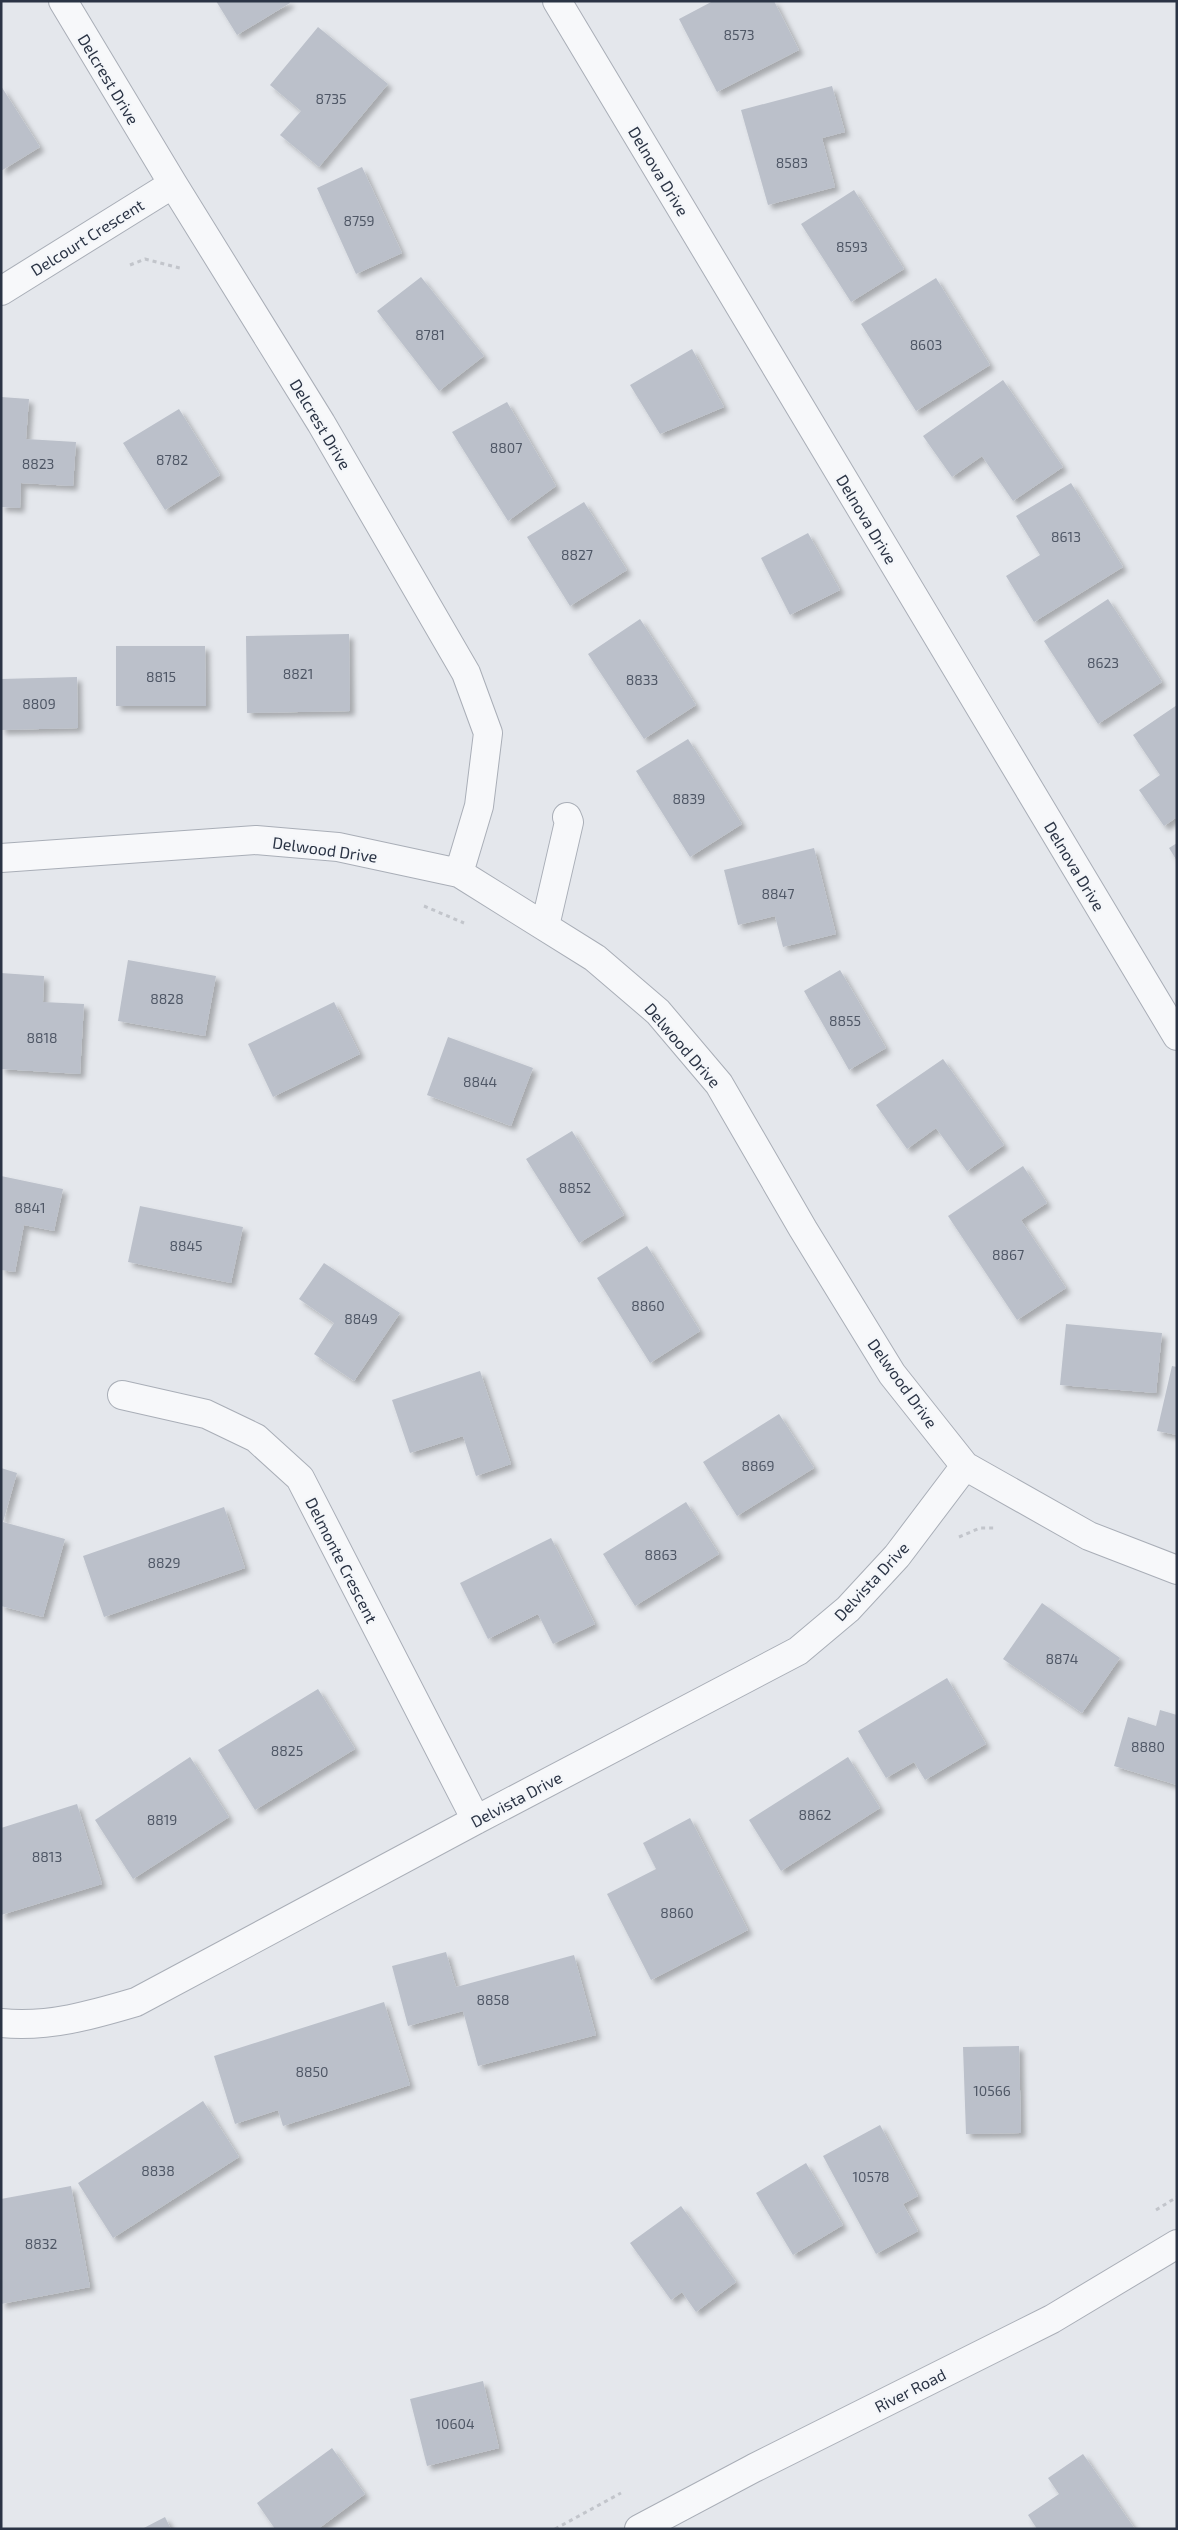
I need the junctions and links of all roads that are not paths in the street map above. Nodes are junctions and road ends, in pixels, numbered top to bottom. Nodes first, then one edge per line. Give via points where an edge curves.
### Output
1 (63, 1) edge
2 (557, 1) edge
3 (173, 184) junction
4 (1, 291) edge
5 (567, 817) dead end
6 (1, 858) edge
7 (459, 873) junction
8 (545, 926) junction
9 (1177, 1036) edge
10 (122, 1395) dead end
11 (965, 1466) junction
12 (1177, 1570) edge
13 (476, 1820) junction
14 (1, 2023) edge
15 (1177, 2244) edge
16 (639, 2529) edge

1 - 3 street, Delcrest Drive
2 - 9 street, Delnova Drive
3 - 4 street, Delcourt Crescent
3 - 7 street, Delcrest Drive via 321,423 466,673 488,733 479,806
5 - 8 street via 569,822
6 - 7 street, Delwood Drive via 256,840 338,848
7 - 8 street, Delwood Drive
8 - 11 street, Delwood Drive via 595,958 658,1012 719,1084 802,1229 892,1374
10 - 13 street, Delmonte Crescent via 206,1414 256,1438 300,1478
11 - 12 street, Delwood Drive via 1089,1536
11 - 13 street, Delvista Drive via 897,1556 848,1609 798,1651
13 - 14 street, Delvista Drive via 136,2002 77,2020 17,2025
15 - 16 street, River Road via 1052,2318

